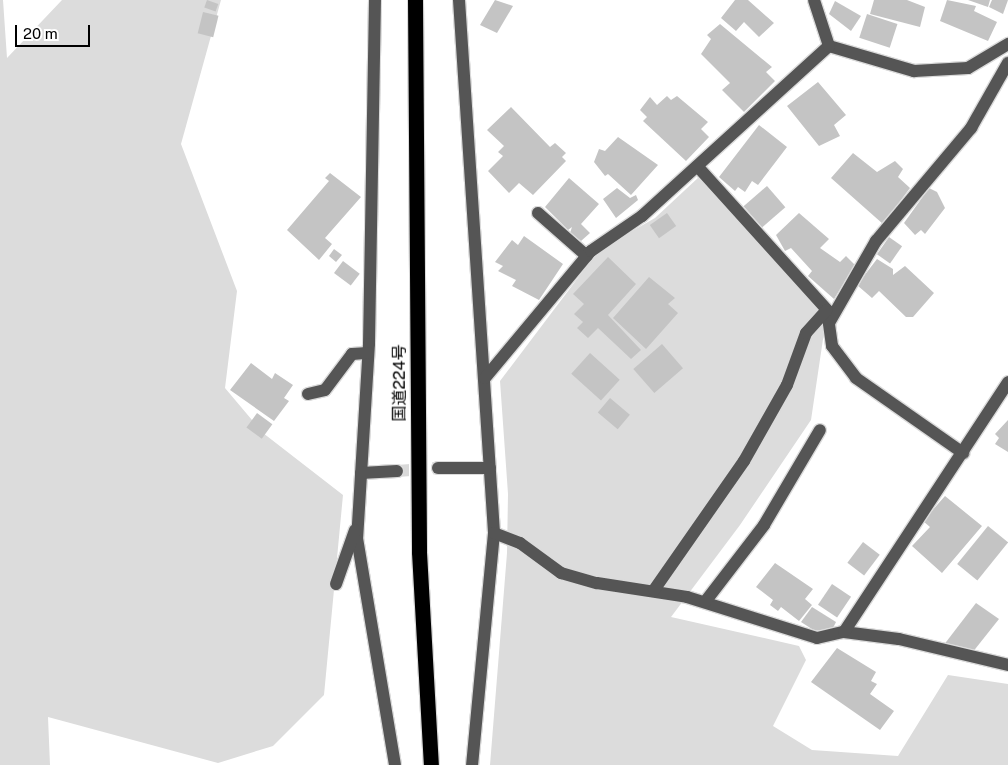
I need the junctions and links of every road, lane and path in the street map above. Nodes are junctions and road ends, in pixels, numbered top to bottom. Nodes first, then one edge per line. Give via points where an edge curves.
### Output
1 (375, 0) edge
2 (415, 0) edge
3 (459, 0) edge
4 (814, 0) edge
5 (1008, 44) edge
6 (829, 46) junction
7 (1008, 63) edge
8 (698, 167) junction
9 (538, 212) dead end
10 (587, 256) junction
11 (828, 316) junction
12 (368, 353) junction
13 (485, 378) junction
14 (1008, 382) edge
15 (308, 394) dead end
16 (820, 430) dead end
17 (963, 453) junction
18 (438, 468) tunnel mouth
19 (490, 468) junction
20 (396, 471) tunnel mouth
21 (361, 473) junction
22 (358, 520) junction
23 (494, 533) junction
24 (336, 584) dead end
25 (654, 590) junction
26 (705, 602) junction
27 (844, 632) junction
28 (1008, 666) edge
29 (394, 765) edge
30 (431, 765) edge
31 (472, 765) edge

1 - 12 street
2 - 30 highway, 国道224号 via 419,552
3 - 13 street
4 - 6 street
5 - 6 street via 968,68 914,71
6 - 8 street
7 - 11 street via 971,128 876,241
8 - 10 street via 642,216
8 - 11 street
9 - 10 street
10 - 13 street
11 - 17 street via 832,346 856,378
11 - 25 street via 806,332 787,385 744,461
12 - 15 street via 352,354 325,390
12 - 21 street
13 - 19 street
14 - 17 street
16 - 26 street via 764,525
17 - 27 street
18 - 19 street
19 - 23 street
20 - 21 street
21 - 22 street
22 - 24 street
22 - 29 street via 357,538
23 - 25 street via 520,543 561,573 597,584
23 - 31 street
25 - 26 street
26 - 27 street via 817,638
27 - 28 street via 899,639

